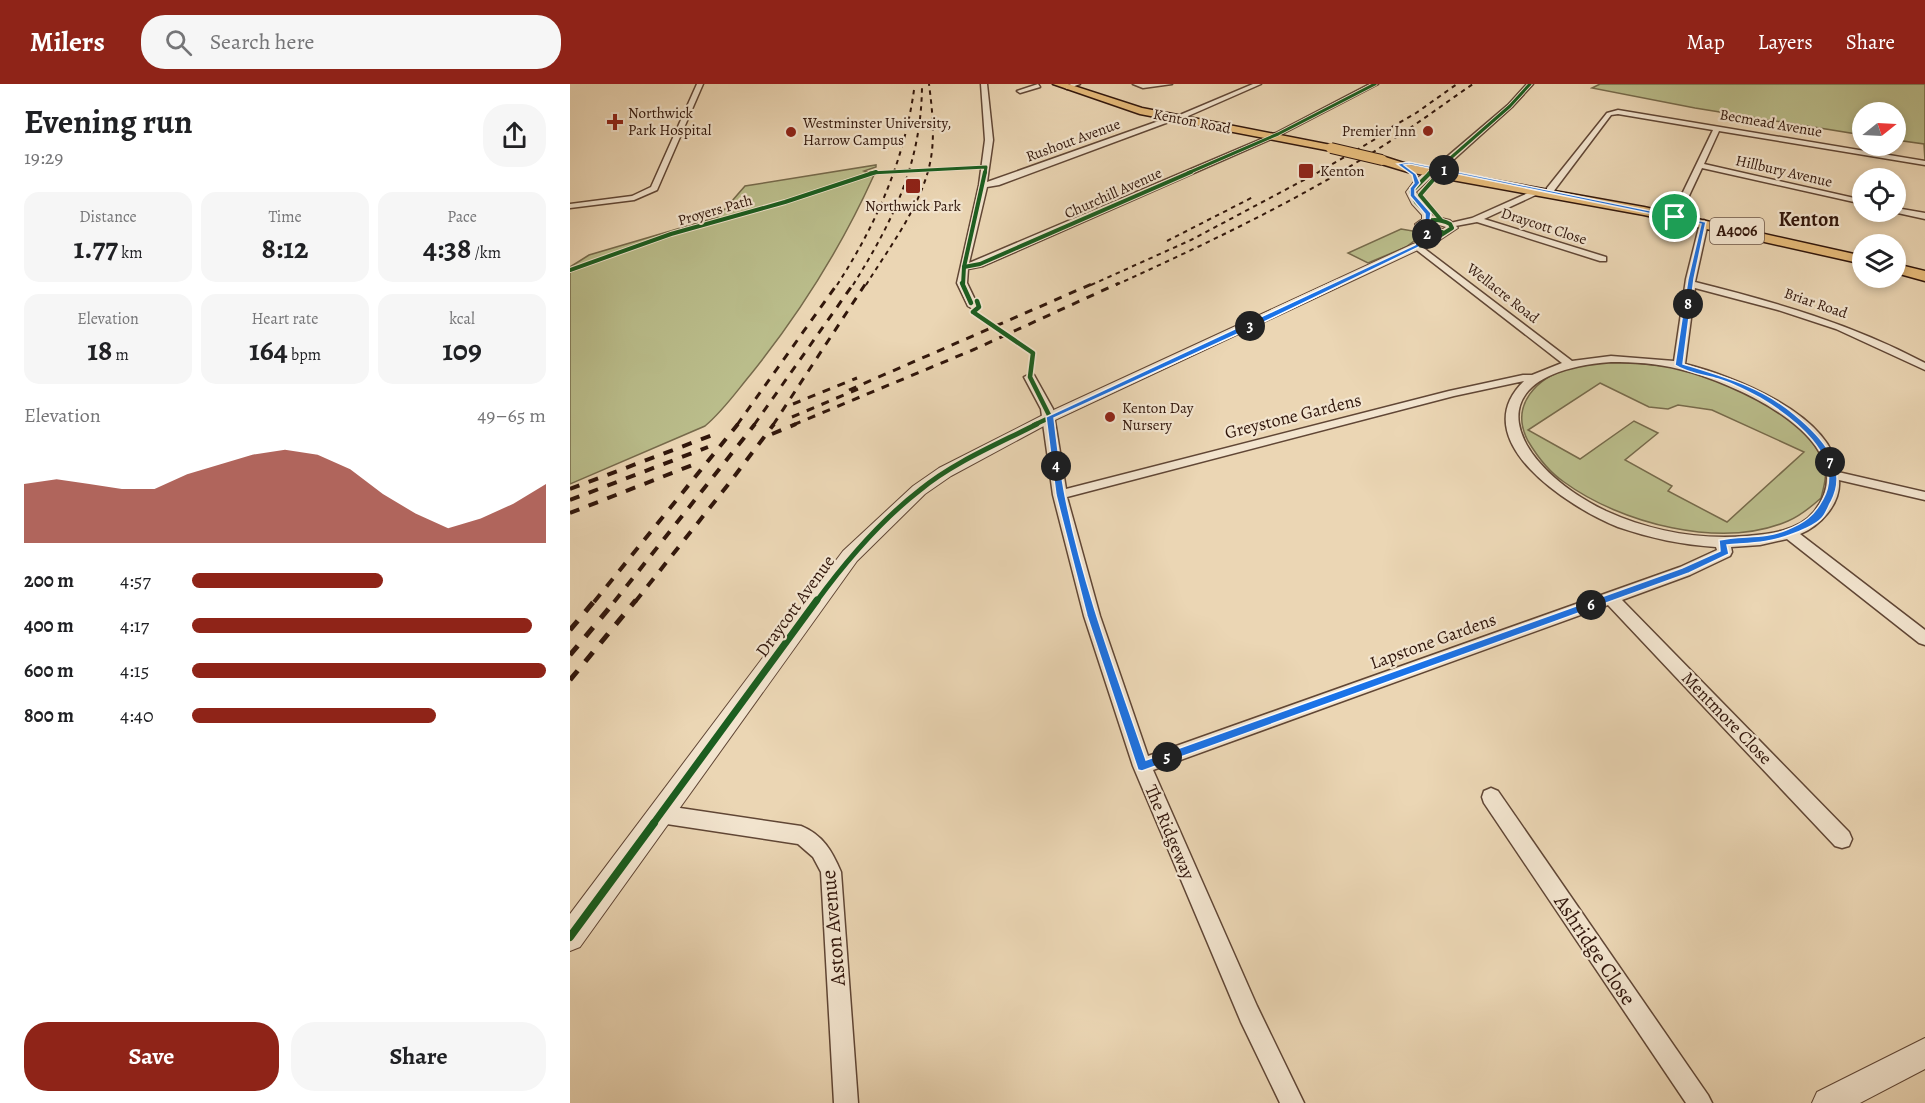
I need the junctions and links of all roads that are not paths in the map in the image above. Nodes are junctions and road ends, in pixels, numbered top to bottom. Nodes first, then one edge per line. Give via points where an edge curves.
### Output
1 (700, 84) edge
2 (984, 84) edge
3 (1136, 84) edge
4 (1169, 84) edge
5 (1258, 84) edge
6 (1375, 84) edge
7 (1530, 84) edge
8 (1067, 85) edge
9 (1038, 86) dead end
10 (1020, 91) dead end
11 (1174, 119) junction
12 (1717, 128) junction
13 (1272, 137) junction
14 (1925, 163) edge
15 (1699, 165) junction
16 (1404, 166) junction
17 (1437, 170) junction
18 (1417, 183) junction
19 (983, 185) junction
20 (1543, 191) junction
21 (1852, 200) edge
22 (570, 206) edge
23 (1906, 212) edge
24 (1925, 216) edge
25 (1675, 217) junction
26 (1478, 219) junction
27 (1704, 223) junction
28 (1427, 225) junction
29 (1445, 225) junction
30 (1420, 248) junction
31 (1852, 257) edge
32 (1603, 259) dead end
33 (964, 267) junction
34 (1906, 271) edge
35 (1925, 276) edge
36 (1691, 284) junction
37 (973, 306) dead end
38 (1570, 364) junction
39 (1679, 365) junction
40 (1925, 367) edge
41 (1030, 378) dead end
42 (1536, 379) junction
43 (1050, 417) junction
44 (1834, 475) junction
45 (1060, 495) junction
46 (1925, 496) edge
47 (1789, 533) junction
48 (1722, 542) junction
49 (1611, 598) junction
50 (1925, 639) edge
51 (1142, 766) junction
52 (1491, 797) dead end
53 (660, 814) junction
54 (1842, 839) dead end
55 (570, 937) edge
56 (1925, 1053) edge
57 (1849, 1098) edge
58 (846, 1103) edge
59 (1292, 1103) edge
60 (1700, 1103) edge

1 - 22 street via 654,188 633,198
2 - 19 street via 989,140
3 - 4 street
5 - 11 street, Rushout Avenue
6 - 13 street, Churchill Avenue
7 - 17 street
8 - 11 main road, Kenton Road / A4006
9 - 10 street
11 - 13 main road, Kenton Road / A4006
11 - 19 street, Rushout Avenue
12 - 14 street, Becmead Avenue
12 - 15 street
12 - 20 street, Becmead Avenue via 1613,112
13 - 16 main road, Kenton Road / A4006, bridge
13 - 33 street, Churchill Avenue via 980,264
15 - 21 street, Hillbury Avenue
15 - 25 street
16 - 17 main road, Kenton Road / A4006
16 - 18 street via 1415,175
17 - 18 street
17 - 20 main road, Kenton Road / A4006
17 - 29 street via 1420,195
18 - 28 street via 1412,196 1428,213
19 - 33 street
20 - 25 main road, Kenton Road / A4006
20 - 26 street, Draycott Avenue
23 - 24 street
25 - 27 main road, Kenton Road / A4006
26 - 29 street, Draycott Avenue
26 - 32 street, Draycott Close
27 - 31 main road, Kenton Road / A4006
27 - 36 street
28 - 29 street, Draycott Avenue
28 - 30 street
29 - 30 street, Draycott Avenue
30 - 38 street, Wellacre Road
30 - 43 street, Draycott Avenue
33 - 37 street via 962,283
34 - 35 main road
36 - 39 street
36 - 40 street, Briar Road via 1813,316 1881,343
38 - 39 street via 1611,359
38 - 42 street
39 - 44 street via 1725,379 1776,405 1815,438 1827,454
41 - 43 street, The Ridgeway
42 - 45 street, Greystone Gardens via 1523,378 1452,393
42 - 48 street via 1523,388 1516,400 1513,428 1531,464 1551,483 1582,504 1631,526 1688,540
43 - 45 street, The Ridgeway
43 - 53 street, Draycott Avenue via 945,472 919,490 850,556
44 - 46 street
44 - 47 street via 1833,489 1818,516
45 - 51 street, The Ridgeway via 1092,616
47 - 48 street
47 - 50 street
48 - 49 street, Lapstone Gardens via 1725,552 1712,560
49 - 51 street, Lapstone Gardens
49 - 54 street, Mentmore Close
51 - 59 street, The Ridgeway via 1244,1003
52 - 60 street, Ashridge Close
53 - 55 street, Draycott Avenue
53 - 58 street, Aston Avenue via 801,835 815,843 825,856 831,872
56 - 57 street

